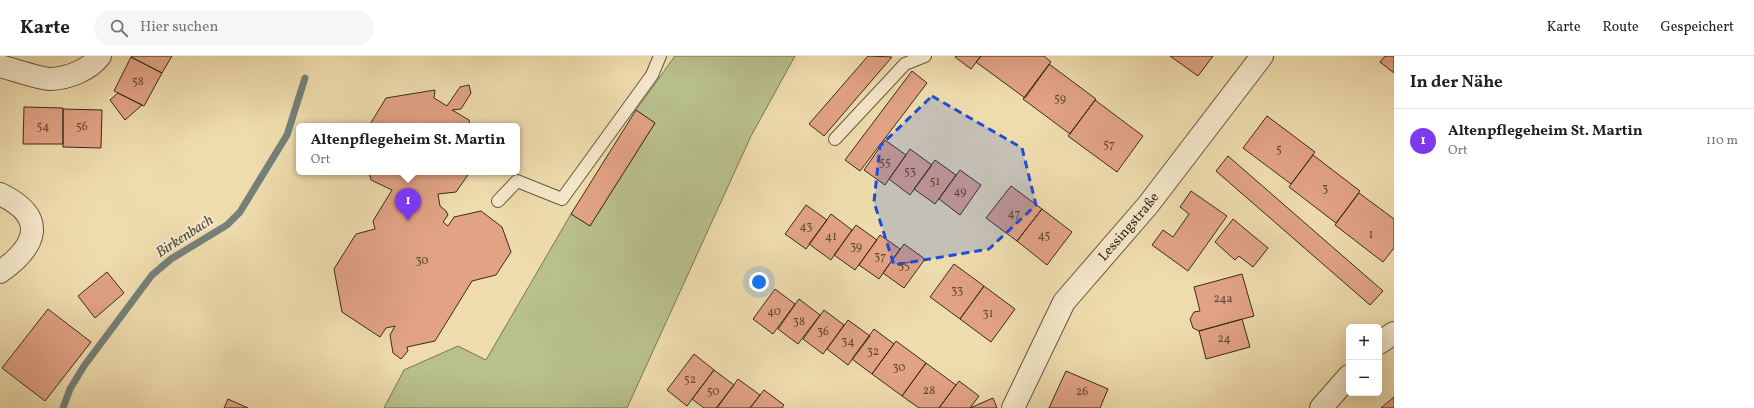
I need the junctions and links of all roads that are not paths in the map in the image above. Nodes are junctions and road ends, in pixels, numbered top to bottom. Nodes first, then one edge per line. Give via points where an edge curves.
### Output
1 (100, 56) edge
2 (660, 56) edge
3 (925, 56) edge
4 (1262, 56) edge
5 (0, 66) edge
6 (835, 139) dead end
7 (0, 194) edge
8 (498, 201) dead end
9 (0, 272) edge
10 (1394, 333) edge
11 (1382, 341) edge
12 (1346, 379) edge
13 (1013, 408) edge
14 (1321, 408) edge

1 - 5 street via 93,64 74,74 50,79
2 - 8 lane via 652,75 562,199 517,181
3 - 6 lane via 905,64
4 - 13 street, Lessingstraße via 1148,205 1064,302
7 - 9 street via 22,207 31,219 32,233 28,245 13,263
10 - 11 street
12 - 14 street

